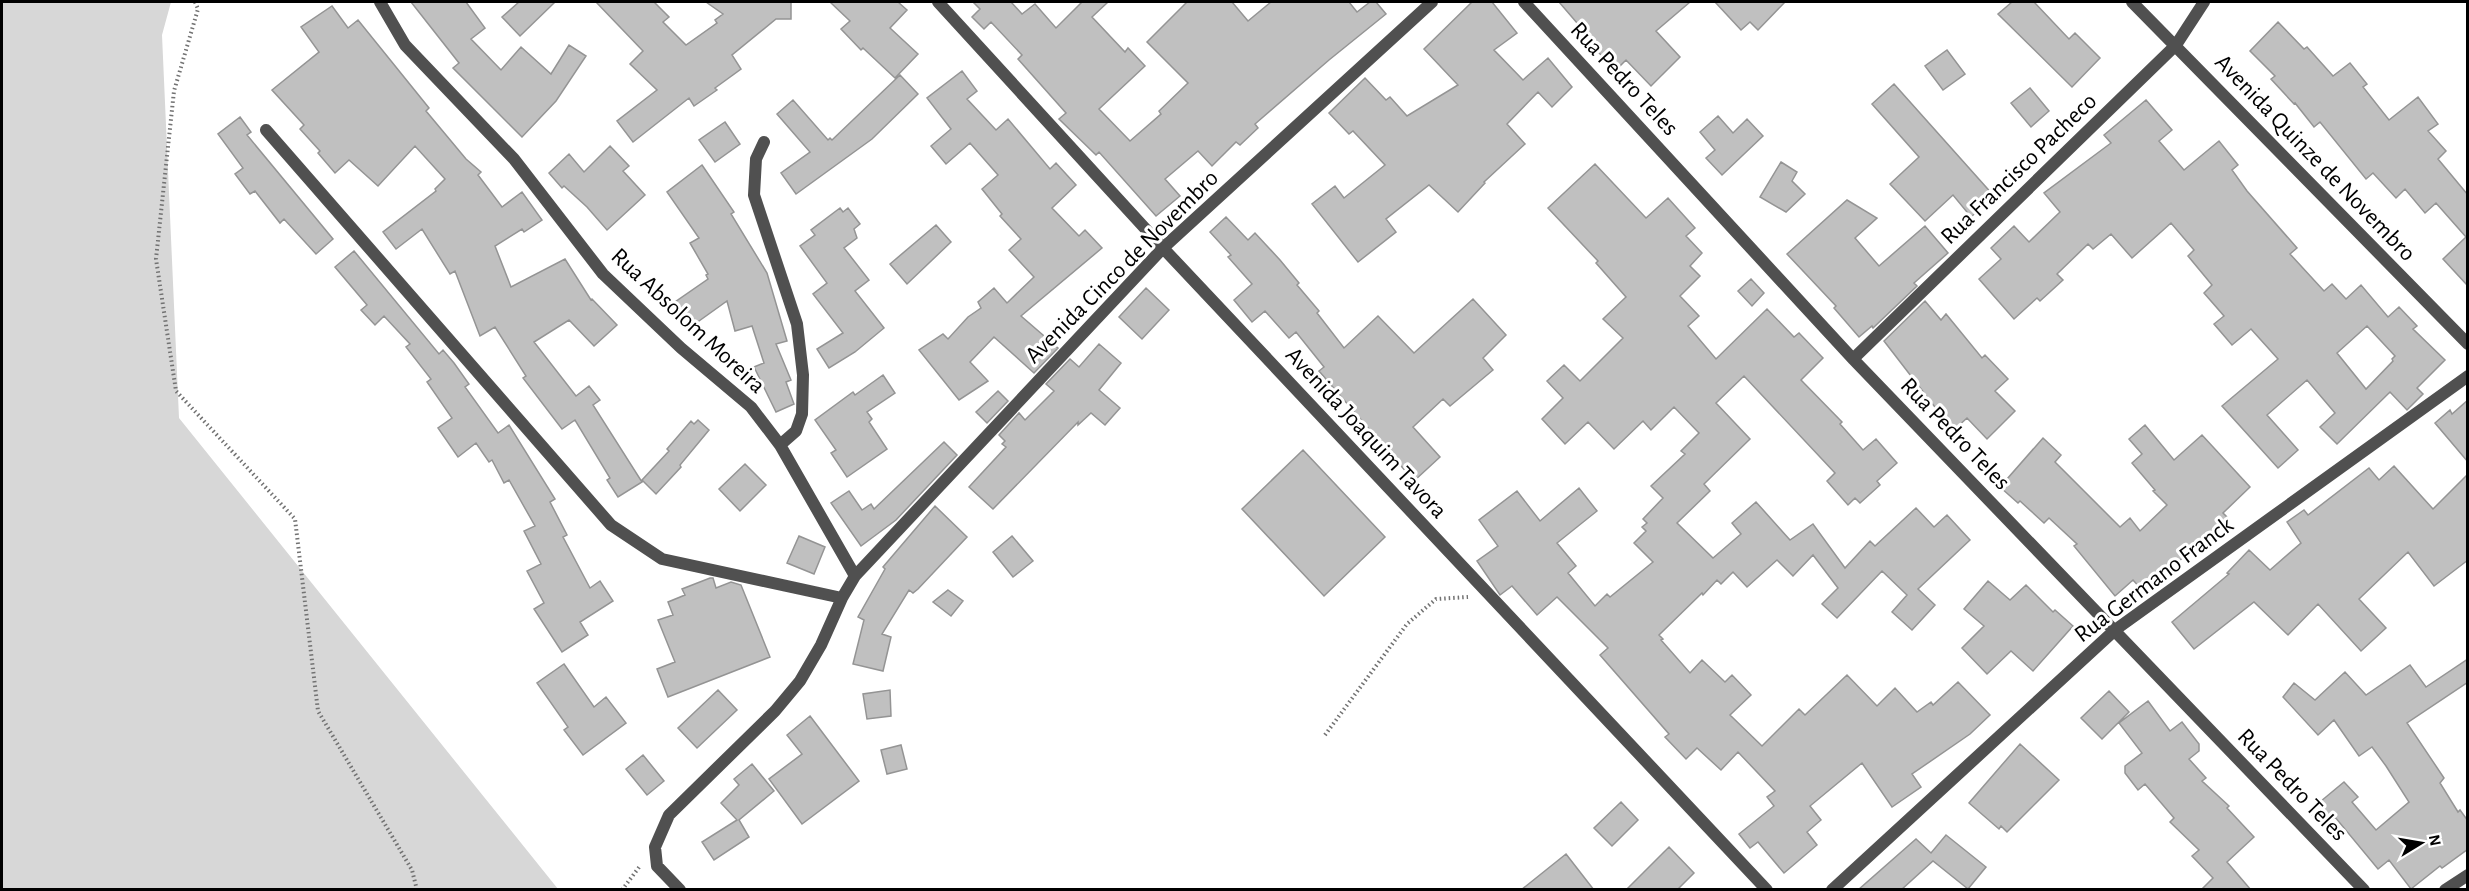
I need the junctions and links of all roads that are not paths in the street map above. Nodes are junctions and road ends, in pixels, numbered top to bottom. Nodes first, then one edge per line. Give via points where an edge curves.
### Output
1 (380, 2) edge
2 (938, 2) edge
3 (1432, 2) edge
4 (1524, 2) edge
5 (2133, 2) edge
6 (2204, 2) edge
7 (2176, 45) junction
8 (266, 130) dead end
9 (764, 142) dead end
10 (1163, 248) junction
11 (2468, 344) edge
12 (1853, 359) junction
13 (2468, 376) edge
14 (780, 445) junction
15 (855, 576) junction
16 (842, 598) junction
17 (2115, 630) junction
18 (2468, 875) edge
19 (680, 890) edge
20 (1767, 890) edge
21 (1832, 890) edge
22 (2364, 890) edge
23 (2445, 890) edge

1 - 14 street, Rua Absolom Moreira via 405,45 514,159 603,274 751,408
2 - 10 street, Avenida Joaquim Tavora
3 - 10 street, Avenida Cinco de Novembro
4 - 12 street, Rua Pedro Teles
5 - 7 street, Avenida Quinze de Novembro
6 - 7 street, Rua Francisco Pacheco
7 - 11 street, Avenida Quinze de Novembro
7 - 12 street, Rua Francisco Pacheco
8 - 16 street via 611,525 662,559
9 - 14 street via 756,159 754,195 797,324 803,375 802,414 796,431
10 - 15 street, Avenida Cinco de Novembro
10 - 20 street, Avenida Joaquim Tavora
12 - 17 street, Rua Pedro Teles
13 - 17 street, Rua Germano Franck
14 - 15 street, Rua Absolom Moreira
15 - 16 street, Avenida Cinco de Novembro
16 - 19 street, Avenida Cinco de Novembro via 800,681 669,815 656,847 657,866
17 - 21 street, Rua Germano Franck
17 - 22 street, Rua Pedro Teles
18 - 23 street

